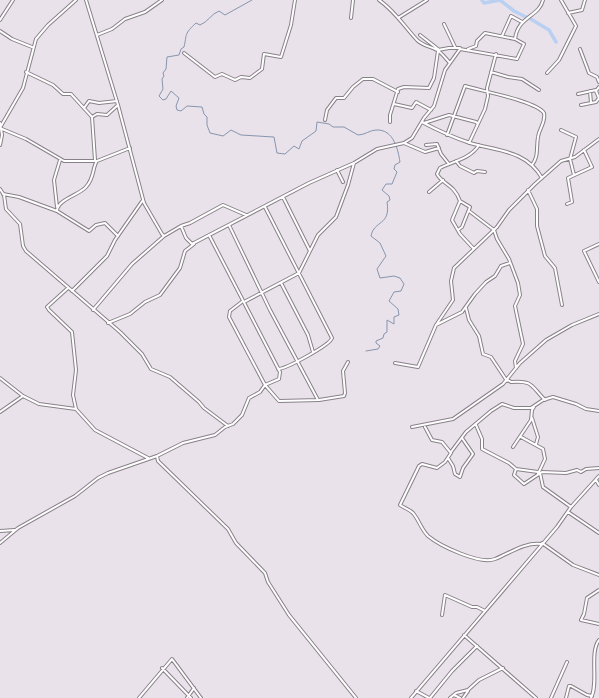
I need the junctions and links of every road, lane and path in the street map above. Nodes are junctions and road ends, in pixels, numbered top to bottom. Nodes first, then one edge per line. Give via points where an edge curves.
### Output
1 (13, 0) edge
2 (76, 0) edge
3 (86, 0) edge
4 (154, 0) edge
5 (162, 0) edge
6 (295, 0) edge
7 (353, 0) edge
8 (379, 0) edge
9 (427, 0) edge
10 (543, 0) edge
11 (561, 0) edge
12 (585, 0) edge
13 (156, 2) junction
14 (568, 13) junction
15 (351, 18) dead end
16 (398, 18) junction
17 (0, 20) edge
18 (522, 22) junction
19 (444, 24) dead end
20 (0, 31) edge
21 (98, 35) junction
22 (420, 35) dead end
23 (502, 36) junction
24 (515, 39) junction
25 (33, 47) junction
26 (455, 47) junction
27 (460, 48) junction
28 (580, 49) dead end
29 (438, 50) junction
30 (467, 50) junction
31 (184, 53) dead end
32 (496, 54) junction
33 (450, 63) junction
34 (26, 72) junction
35 (491, 72) junction
36 (548, 73) dead end
37 (599, 82) edge
38 (599, 87) edge
39 (539, 90) dead end
40 (596, 90) junction
41 (590, 91) junction
42 (398, 92) junction
43 (486, 92) junction
44 (578, 94) dead end
45 (599, 98) edge
46 (117, 101) junction
47 (591, 103) junction
48 (394, 104) junction
49 (118, 105) junction
50 (581, 105) dead end
51 (84, 108) junction
52 (431, 110) junction
53 (453, 116) junction
54 (92, 117) junction
55 (325, 120) dead end
56 (390, 122) dead end
57 (423, 122) junction
58 (1, 126) edge
59 (478, 126) junction
60 (561, 130) dead end
61 (447, 135) junction
62 (599, 139) edge
63 (469, 142) junction
64 (404, 143) junction
65 (426, 144) dead end
66 (0, 145) edge
67 (479, 145) junction
68 (130, 148) junction
69 (439, 148) junction
70 (584, 150) junction
71 (570, 159) junction
72 (60, 160) junction
73 (456, 161) junction
74 (96, 162) junction
75 (354, 163) junction
76 (449, 164) junction
77 (532, 165) junction
78 (336, 170) junction
79 (486, 172) dead end
80 (574, 175) junction
81 (543, 177) junction
82 (443, 180) junction
83 (343, 182) dead end
84 (0, 189) edge
85 (528, 190) junction
86 (429, 192) dead end
87 (3, 194) junction
88 (283, 197) junction
89 (143, 199) junction
90 (460, 201) junction
91 (567, 204) dead end
92 (57, 207) junction
93 (265, 207) junction
94 (57, 211) junction
95 (469, 211) junction
96 (246, 216) junction
97 (229, 224) junction
98 (181, 226) junction
99 (458, 230) junction
100 (494, 230) junction
101 (209, 235) junction
102 (118, 236) junction
103 (164, 236) junction
104 (195, 243) junction
105 (599, 244) edge
106 (474, 249) junction
107 (310, 251) junction
108 (510, 263) junction
109 (299, 273) junction
110 (599, 282) edge
111 (281, 283) junction
112 (69, 288) junction
113 (72, 291) junction
114 (262, 293) junction
115 (244, 301) junction
116 (562, 305) dead end
117 (466, 307) junction
118 (93, 310) junction
119 (599, 314) edge
120 (108, 323) junction
121 (436, 325) junction
122 (313, 352) junction
123 (298, 361) junction
124 (348, 362) dead end
125 (395, 363) dead end
126 (516, 368) junction
127 (278, 369) junction
128 (0, 378) edge
129 (508, 380) junction
130 (265, 385) junction
131 (24, 396) junction
132 (319, 400) junction
133 (545, 400) junction
134 (74, 406) junction
135 (535, 406) junction
136 (72, 409) junction
137 (1, 410) edge
138 (76, 410) junction
139 (599, 411) edge
140 (532, 417) junction
141 (228, 426) junction
142 (476, 426) junction
143 (412, 427) dead end
144 (425, 427) dead end
145 (521, 437) junction
146 (462, 438) junction
147 (536, 444) junction
148 (513, 447) dead end
149 (451, 453) junction
150 (157, 456) junction
151 (150, 458) junction
152 (448, 458) junction
153 (157, 460) junction
154 (599, 468) edge
155 (516, 469) junction
156 (540, 472) junction
157 (599, 476) edge
158 (596, 480) junction
159 (599, 485) edge
160 (571, 507) junction
161 (568, 512) junction
162 (15, 530) junction
163 (0, 531) edge
164 (599, 533) edge
165 (0, 543) edge
166 (542, 544) junction
167 (599, 575) edge
168 (599, 590) edge
169 (485, 610) junction
170 (442, 615) dead end
171 (599, 624) edge
172 (464, 635) junction
173 (599, 640) edge
174 (477, 646) junction
175 (567, 662) dead end
176 (162, 668) junction
177 (504, 668) junction
178 (194, 688) junction
179 (468, 690) junction
180 (416, 691) junction
181 (454, 695) junction
182 (189, 697) edge
183 (592, 697) edge
184 (139, 698) edge
185 (200, 698) edge
186 (356, 698) edge
187 (411, 698) edge
188 (429, 698) edge
189 (450, 698) edge
190 (460, 698) edge
191 (463, 698) edge
192 (536, 698) edge
193 (551, 698) edge
194 (566, 698) edge

1 - 17 street
2 - 25 street via 37,37
3 - 21 street
4 - 13 street
5 - 13 street
6 - 31 street via 291,25 281,57 264,54 262,69 250,78 241,77 237,81 222,74 215,77
7 - 15 street
8 - 16 street
9 - 16 street
10 - 18 street via 540,8
11 - 14 street
12 - 14 street via 582,10
13 - 21 street via 145,12 125,19
14 - 36 street via 576,24 575,29 560,60
16 - 29 street via 417,40
18 - 23 street via 510,16
18 - 24 street
19 - 26 street
20 - 25 street
21 - 46 street
22 - 29 street
23 - 24 street
23 - 30 street via 484,33 476,46
24 - 32 street via 524,44 517,59
25 - 34 street
26 - 27 street
26 - 29 street
27 - 30 street
27 - 33 street
28 - 37 street via 589,73 597,77
29 - 33 street
29 - 42 street via 434,78 429,88 404,87 398,89
30 - 32 street
32 - 35 street
33 - 52 street via 445,70 436,102
34 - 51 street via 53,85 63,94 71,94
34 - 58 street via 23,88
35 - 39 street via 522,79
35 - 43 street
38 - 40 street
40 - 41 street
40 - 45 street
41 - 44 street
41 - 47 street
42 - 48 street
42 - 55 street via 373,79 363,79 352,87 344,98 336,98 327,110
43 - 53 street via 464,86
43 - 59 street via 485,109
43 - 77 street via 539,108 544,113 544,122 538,136 537,159
45 - 47 street
46 - 49 street
46 - 51 street via 89,101
47 - 50 street
48 - 52 street via 412,108 416,102
48 - 56 street
49 - 54 street via 106,116 97,114
49 - 68 street
51 - 54 street
52 - 57 street
53 - 57 street
53 - 59 street via 476,122
53 - 61 street
54 - 74 street
57 - 61 street
57 - 64 street via 412,138
58 - 66 street
58 - 72 street
59 - 63 street
60 - 71 street via 576,137
61 - 63 street
62 - 70 street
63 - 67 street
64 - 69 street via 425,152
64 - 75 street via 378,149
65 - 69 street via 436,143
67 - 73 street via 472,154
67 - 77 street via 514,154
68 - 74 street
68 - 89 street
69 - 76 street
70 - 71 street
70 - 80 street via 592,167
71 - 80 street
71 - 81 street via 562,161
72 - 74 street
72 - 92 street via 54,180
73 - 76 street
73 - 79 street via 474,173
74 - 92 street via 92,179 86,186
75 - 78 street
75 - 107 street via 336,217 318,235
76 - 82 street via 439,169 438,174
77 - 81 street
78 - 83 street
78 - 88 street
80 - 91 street via 568,178 572,202
81 - 85 street
82 - 86 street
82 - 90 street via 453,187
84 - 87 street
85 - 100 street
85 - 116 street via 537,209 539,233 545,256 555,268
87 - 94 street
87 - 112 street via 6,209 20,224 26,251
88 - 93 street
88 - 107 street
89 - 102 street
89 - 103 street
90 - 95 street via 470,206
90 - 99 street via 452,220
92 - 94 street
93 - 96 street
93 - 109 street
94 - 102 street via 90,231 96,225 106,223
95 - 99 street
95 - 100 street
96 - 97 street
96 - 98 street via 223,205
97 - 101 street
97 - 114 street
98 - 103 street
98 - 104 street via 189,242
99 - 106 street
100 - 106 street
100 - 108 street
101 - 104 street
101 - 115 street
102 - 113 street via 107,256
103 - 118 street via 132,264
104 - 120 street via 185,251 180,268 160,296 145,302 130,314
105 - 110 street via 584,251
106 - 121 street via 453,270 451,281 454,299
107 - 109 street
108 - 117 street via 501,266
108 - 126 street via 520,294 515,306 523,344 515,361
109 - 111 street
109 - 122 street via 332,338 330,343
111 - 114 street
111 - 122 street via 308,335
112 - 113 street
112 - 134 street via 47,307 72,332 76,370
113 - 118 street
114 - 115 street
114 - 123 street
115 - 127 street
115 - 130 street via 231,309 229,315
117 - 121 street via 458,315
117 - 129 street via 479,337 483,354 491,357
118 - 120 street
119 - 126 street via 572,325 546,340
120 - 141 street via 142,354 151,369 170,377
121 - 125 street via 418,367
122 - 123 street
123 - 127 street
123 - 132 street
124 - 132 street via 343,371 345,396
126 - 129 street
127 - 130 street via 281,374 279,379
128 - 131 street
129 - 133 street via 522,380 533,385
129 - 143 street via 472,408 453,419
130 - 132 street via 281,402
130 - 141 street via 248,400 242,415
131 - 136 street via 44,405
131 - 137 street
133 - 135 street
133 - 139 street via 556,398 582,408
134 - 136 street
134 - 138 street
135 - 140 street
135 - 142 street via 514,408 502,404
136 - 138 street
138 - 151 street via 95,430
140 - 145 street
140 - 147 street via 538,437
141 - 150 street via 211,437 183,443
142 - 146 street
142 - 155 street via 482,439 482,449
144 - 149 street via 432,440 442,442
145 - 147 street
145 - 148 street
146 - 149 street
146 - 152 street via 473,454 460,477 455,474
147 - 156 street via 543,449 545,457
149 - 152 street
150 - 151 street
150 - 153 street
151 - 153 street
151 - 162 street via 98,478 75,496
152 - 166 street via 437,468 422,464 419,466 400,505 412,512 428,536 444,548 478,560 495,560 532,543
153 - 186 street via 228,529 236,543 262,569 289,615
154 - 156 street via 566,473
155 - 156 street
155 - 156 street via 514,474 525,484
156 - 160 street via 544,487
157 - 158 street
158 - 159 street
158 - 160 street
160 - 161 street
161 - 164 street
161 - 166 street
162 - 163 street
162 - 165 street
166 - 167 street via 573,565
166 - 169 street
168 - 171 street via 587,598 581,620
169 - 170 street via 445,595
169 - 172 street
172 - 174 street
172 - 180 street
173 - 183 street via 595,649
174 - 177 street
174 - 188 street
175 - 193 street
176 - 178 street via 169,659 173,659
176 - 182 street
176 - 184 street
177 - 179 street via 479,680
177 - 192 street
178 - 182 street
178 - 185 street
179 - 181 street
179 - 191 street
180 - 187 street
180 - 188 street
181 - 189 street
181 - 190 street
183 - 194 street via 569,686

